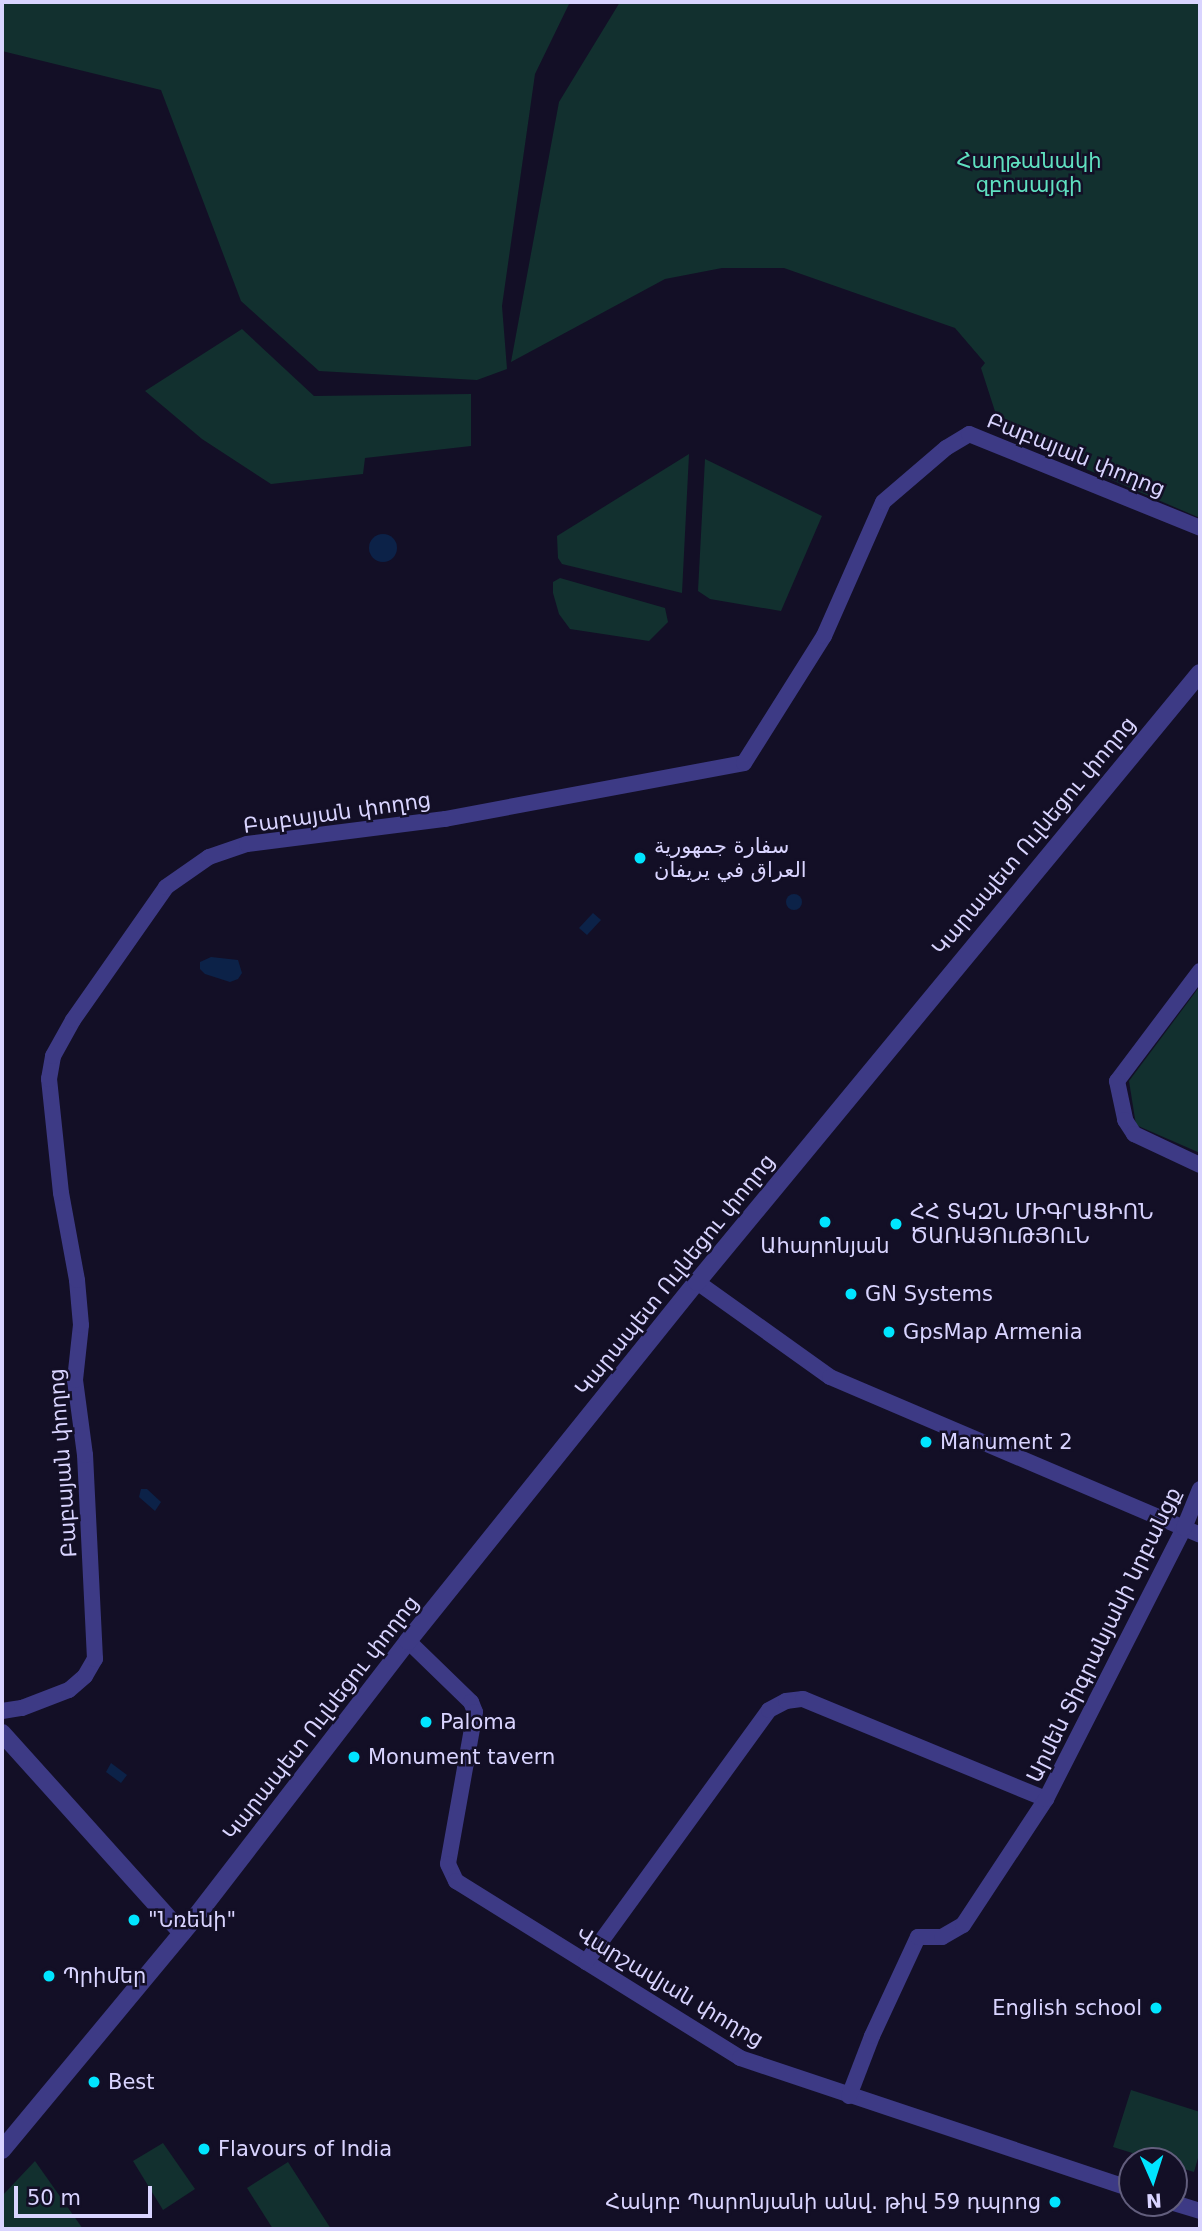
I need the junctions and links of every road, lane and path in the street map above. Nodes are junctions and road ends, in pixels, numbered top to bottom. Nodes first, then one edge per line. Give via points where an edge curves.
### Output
1 (1200, 528) edge
2 (1200, 673) edge
3 (1200, 971) edge
4 (1200, 1165) edge
5 (697, 1282) junction
6 (1200, 1489) edge
7 (1184, 1528) junction
8 (1200, 1535) edge
9 (408, 1642) junction
10 (2, 1711) edge
11 (2, 1733) edge
12 (1046, 1799) junction
13 (180, 1931) junction
14 (586, 1962) junction
15 (849, 2096) junction
16 (2, 2134) edge
17 (2, 2150) edge
18 (1118, 2184) edge

1 - 10 street, Բաբայան փողոց via 969,434 883,502 824,636 744,764 445,818 247,845 208,857 166,887 73,1020 53,1056 49,1079 81,1325 75,1380 85,1455 95,1659 69,1690
2 - 5 street, Կարապետ Ուլնեցու փողոց
3 - 4 street via 1116,1081 1125,1120 1134,1134
5 - 7 street via 830,1377
5 - 9 street, Կարապետ Ուլնեցու փողոց
6 - 7 street, Արմեն Տիգրանյանի նրբանցք
7 - 8 street
7 - 12 street, Արմեն Տիգրանյանի նրբանցք
9 - 13 street, Կարապետ Ուլնեցու փողոց
9 - 14 street, Վարշավյան փողոց via 471,1702 475,1712 450,1873
11 - 13 street
12 - 14 street, Արմեն Տիգրանյանի նրբանցք via 803,1699 786,1701 769,1710
12 - 15 street, Արմեն Տիգրանյանի նրբանցք via 963,1925 942,1937 918,1937
13 - 16 street, Կարապետ Ուլնեցու փողոց
13 - 17 street, Կարապետ Ուլնեցու փողոց
14 - 15 street, Վարշավյան փողոց via 740,2059
15 - 18 street, Վարշավյան փողոց

